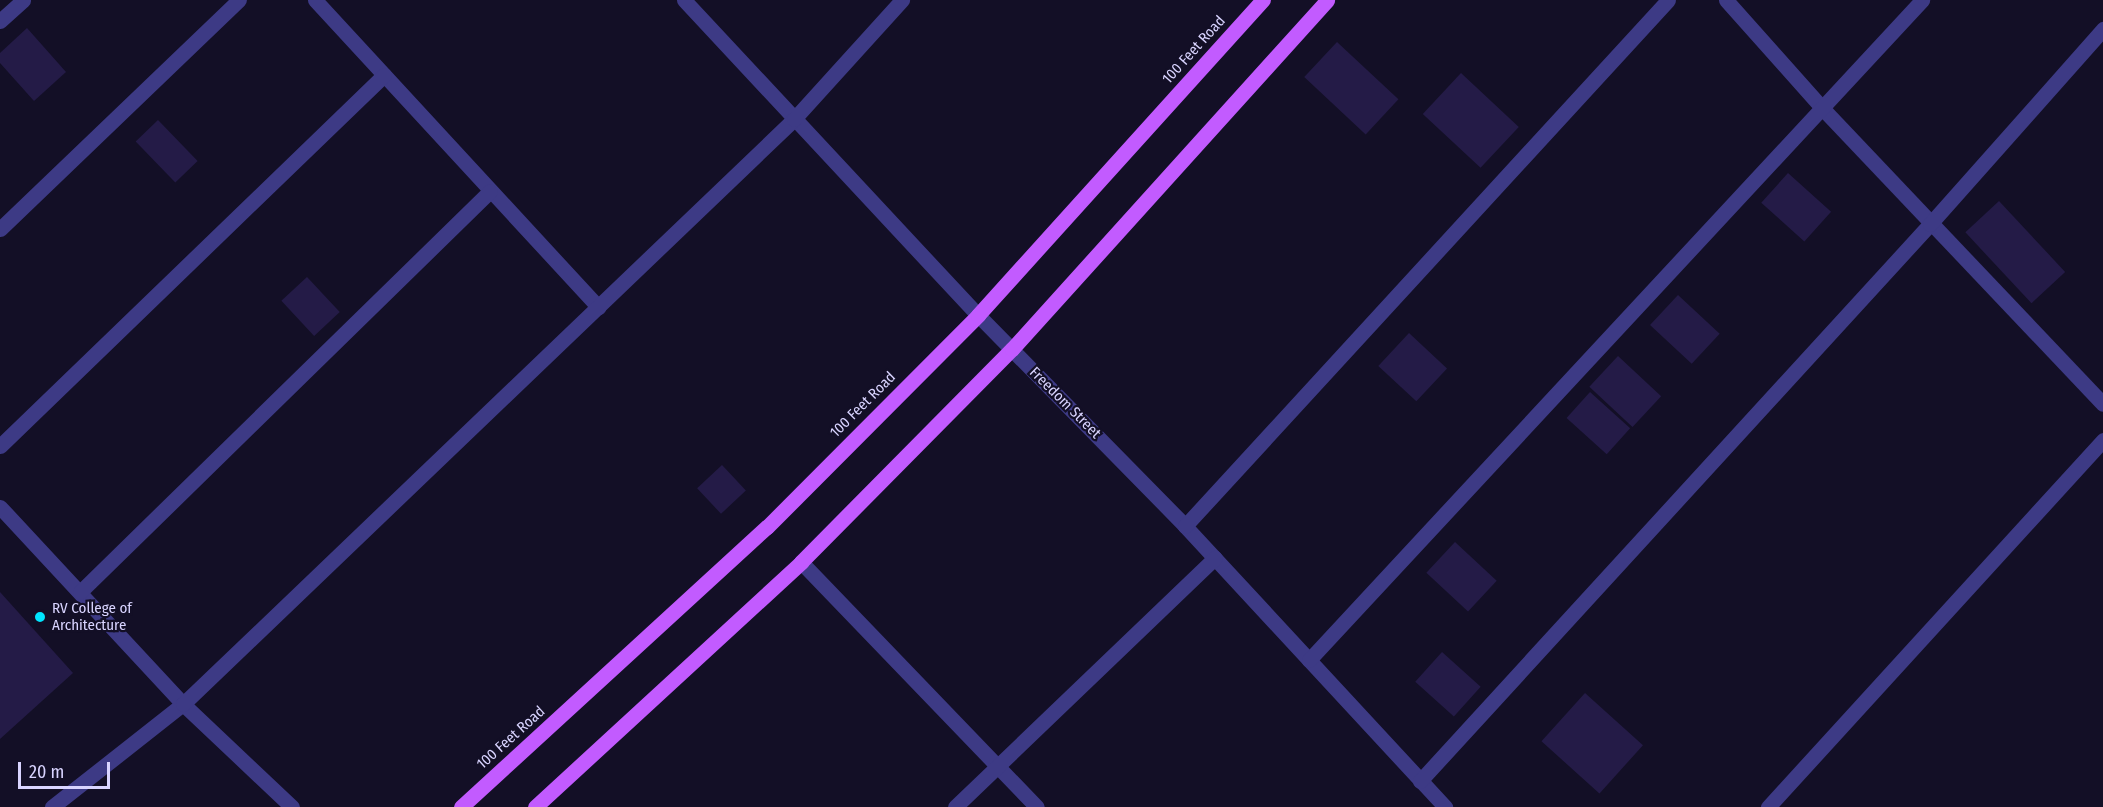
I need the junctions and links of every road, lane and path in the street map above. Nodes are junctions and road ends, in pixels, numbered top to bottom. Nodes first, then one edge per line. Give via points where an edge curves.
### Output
1 (23, 0) edge
2 (239, 0) edge
3 (315, 0) edge
4 (684, 0) edge
5 (902, 0) edge
6 (1263, 0) edge
7 (1327, 0) edge
8 (1668, 0) edge
9 (1726, 0) edge
10 (1922, 0) edge
11 (0, 21) edge
12 (2103, 29) edge
13 (384, 75) junction
14 (1824, 110) junction
15 (794, 119) junction
16 (490, 191) junction
17 (1930, 224) junction
18 (0, 230) edge
19 (598, 307) junction
20 (978, 315) junction
21 (1012, 349) junction
22 (2103, 404) edge
23 (2103, 440) edge
24 (0, 446) edge
25 (0, 507) edge
26 (1185, 526) junction
27 (1215, 558) junction
28 (801, 562) junction
29 (80, 592) junction
30 (1309, 660) junction
31 (183, 704) junction
32 (999, 767) junction
33 (1420, 781) junction
34 (52, 807) edge
35 (292, 807) edge
36 (461, 807) edge
37 (535, 807) edge
38 (955, 807) edge
39 (1037, 807) edge
40 (1445, 807) edge
41 (1768, 807) edge

1 - 11 street
2 - 18 street
3 - 13 street
4 - 15 street, Freedom Street
5 - 15 street
6 - 20 main road, 100 Feet Road
7 - 21 main road
8 - 26 street
9 - 14 street
10 - 14 street
12 - 17 street
13 - 16 street
13 - 24 street
14 - 17 street
14 - 30 street
15 - 19 street
15 - 20 street, Freedom Street
16 - 19 street
16 - 29 street
17 - 22 street
17 - 33 street
19 - 31 street
20 - 21 street, Freedom Street
20 - 36 main road, 100 Feet Road via 767,527
21 - 26 street, Freedom Street
21 - 28 main road
23 - 41 street
25 - 29 street
26 - 27 street, Freedom Street
27 - 30 street, Freedom Street
27 - 32 street
28 - 32 street
28 - 37 main road
29 - 31 street
30 - 33 street, Freedom Street
31 - 34 street
31 - 35 street
32 - 38 street
32 - 39 street
33 - 40 street, Freedom Street

